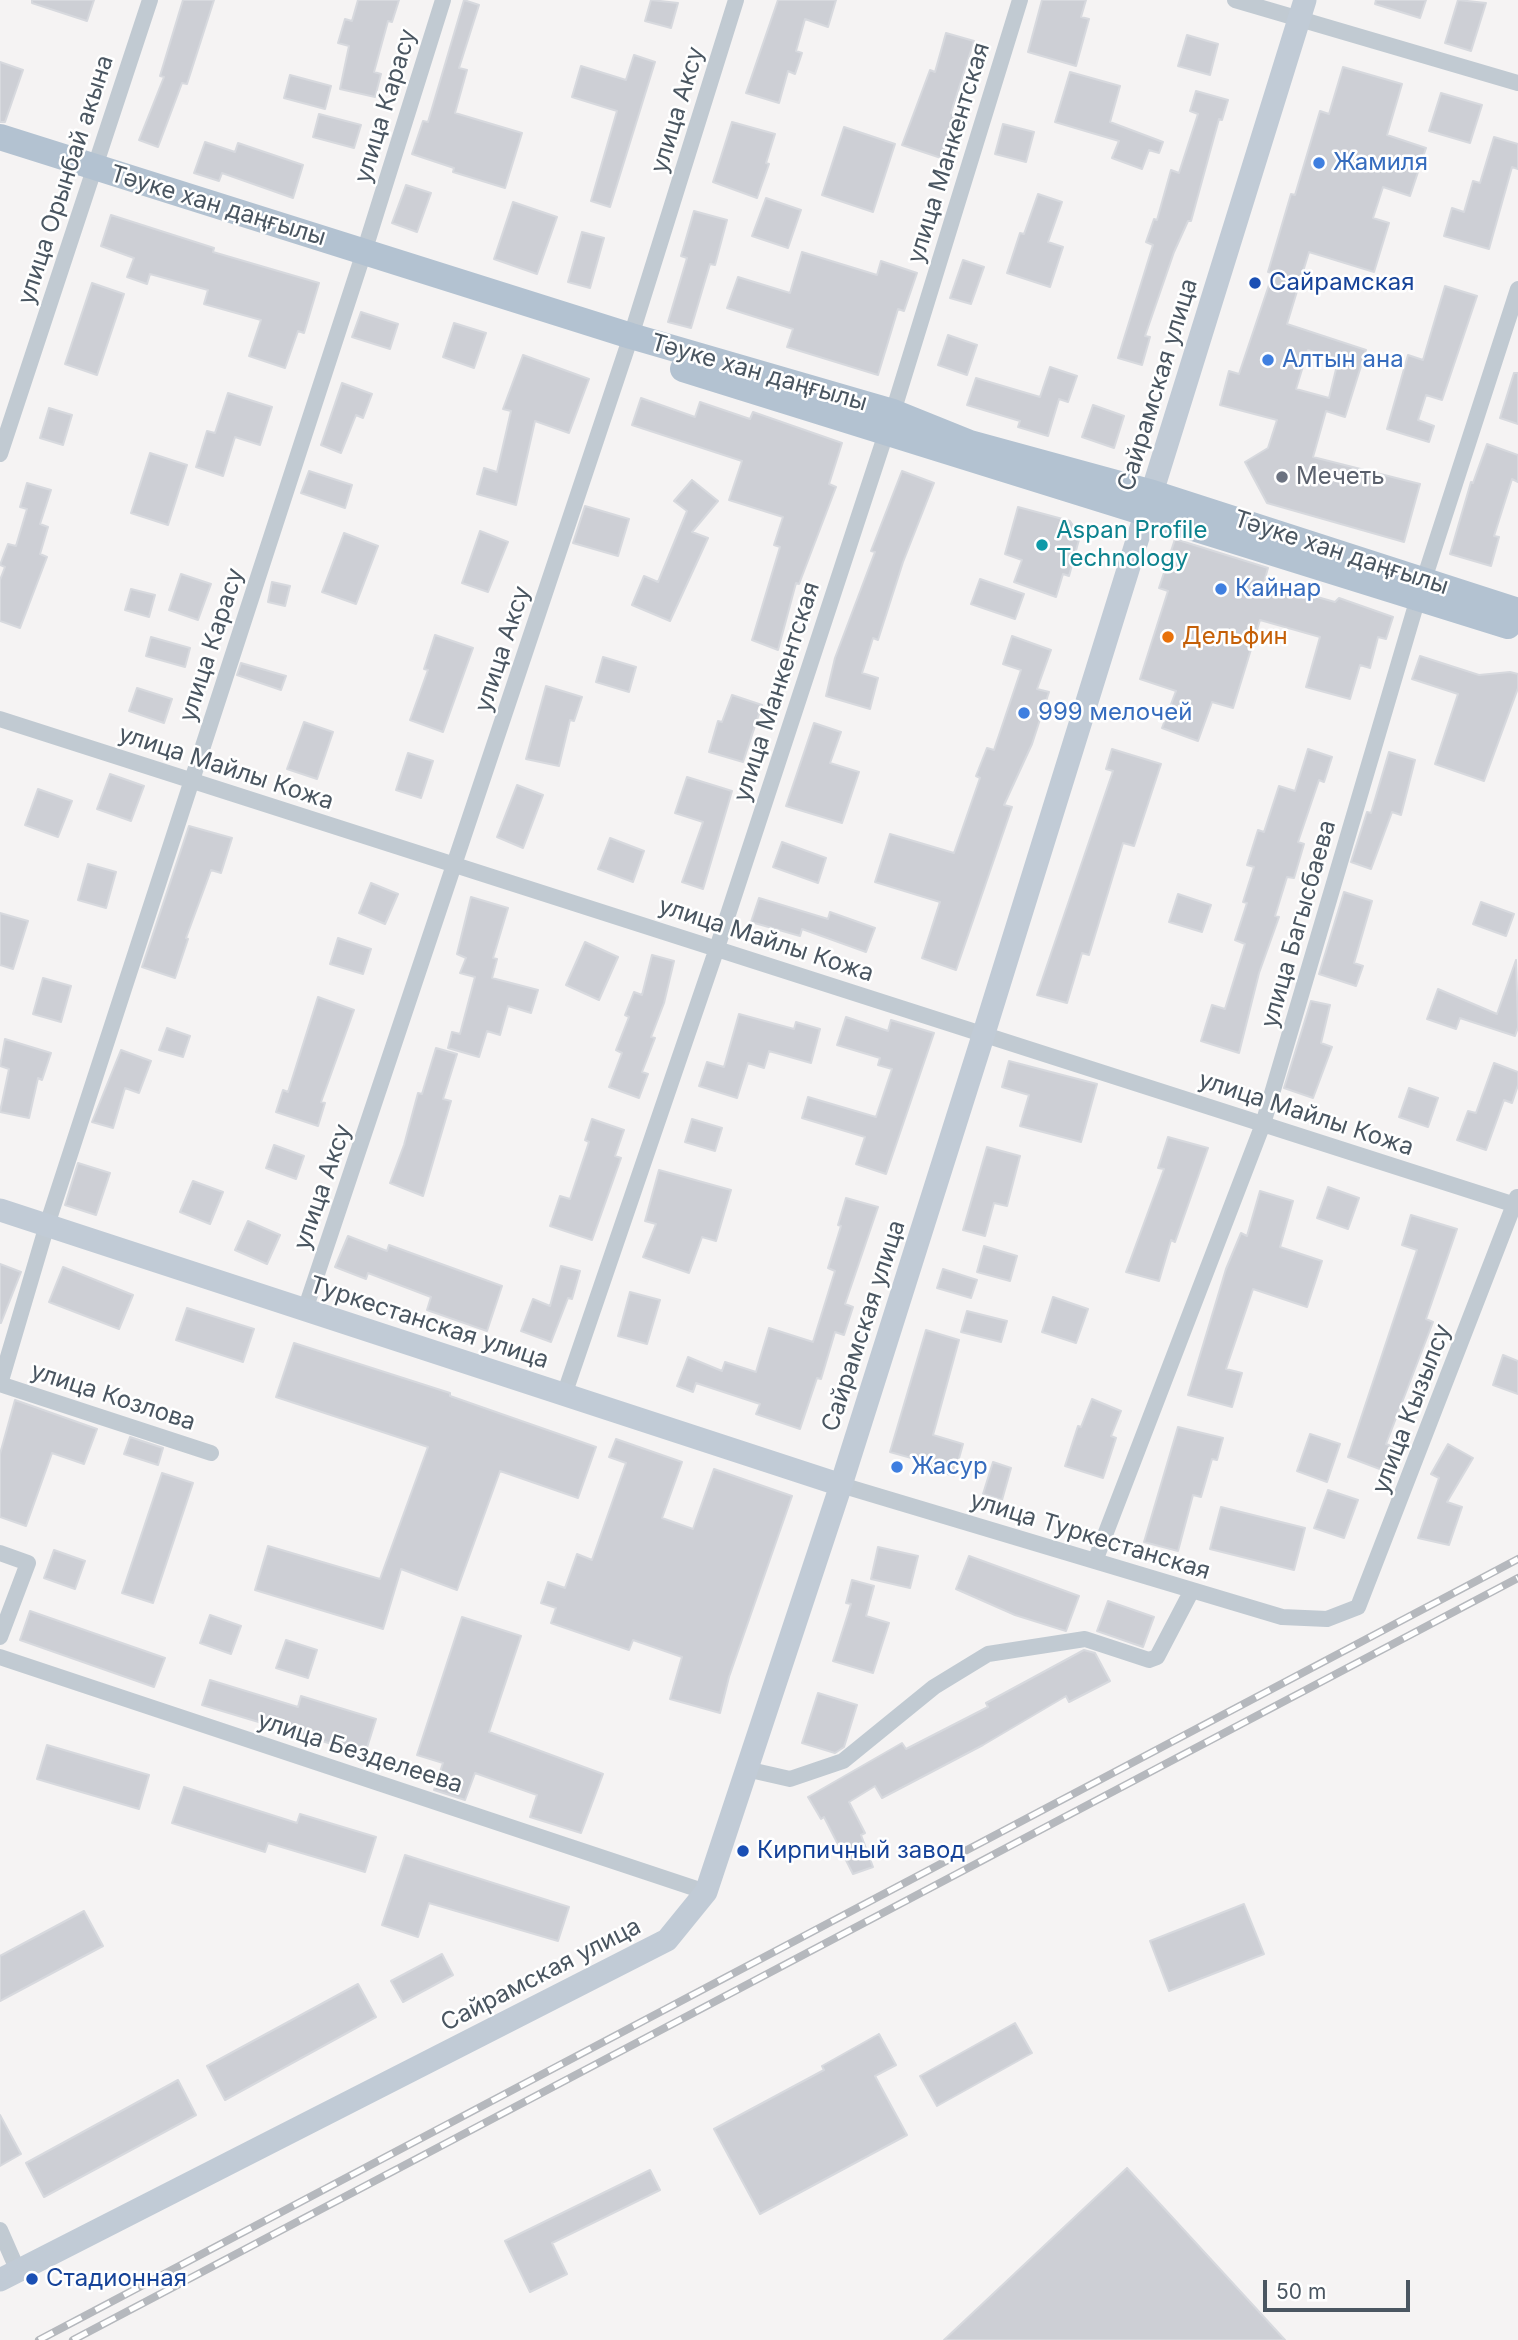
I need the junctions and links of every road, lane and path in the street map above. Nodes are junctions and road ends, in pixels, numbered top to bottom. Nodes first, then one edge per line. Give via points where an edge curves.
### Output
1 (150, 0) edge
2 (443, 0) edge
3 (736, 0) edge
4 (1020, 0) edge
5 (1236, 0) edge
6 (1302, 9) edge
7 (1518, 83) edge
8 (0, 137) edge
9 (0, 153) edge
10 (90, 174) junction
11 (361, 259) junction
12 (1518, 289) edge
13 (629, 343) junction
14 (7, 411) edge
15 (890, 423) junction
16 (0, 454) edge
17 (1149, 504) junction
18 (1421, 588) junction
19 (1518, 611) edge
20 (1518, 629) edge
21 (0, 719) edge
22 (192, 780) junction
23 (455, 865) junction
24 (717, 948) junction
25 (984, 1033) junction
26 (1264, 1124) junction
27 (1517, 1202) edge
28 (0, 1210) edge
29 (47, 1225) junction
30 (305, 1310) junction
31 (0, 1384) edge
32 (564, 1395) junction
33 (211, 1453) dead end
34 (841, 1485) junction
35 (0, 1553) edge
36 (1095, 1562) junction
37 (1191, 1592) junction
38 (1327, 1619) joint
39 (0, 1637) edge
40 (0, 1657) edge
41 (746, 1769) junction
42 (706, 1892) junction
43 (0, 2230) edge
44 (9, 2276) edge

1 - 10 street, улица Орынбай акына
2 - 11 street, улица Карасу
3 - 13 street, улица Аксу
4 - 15 street, улица Манкентская
5 - 6 street
6 - 7 street
6 - 17 main road, Сайрамская улица
8 - 10 main road, Тәуке хан даңғылы
9 - 10 main road, Тәуке хан даңғылы
10 - 11 main road, Тәуке хан даңғылы
10 - 14 street, улица Орынбай акына
11 - 13 main road, Тәуке хан даңғылы
11 - 22 street, улица Карасу
12 - 18 street, улица Багысбаева
13 - 15 main road, Тәуке хан даңғылы
13 - 23 street, улица Аксу
14 - 16 street, улица Орынбай акына
15 - 17 main road, Тәуке хан даңғылы via 970,443
15 - 24 street, улица Манкентская
17 - 18 main road, Тәуке хан даңғылы
17 - 25 main road, Сайрамская улица
18 - 19 main road, Тәуке хан даңғылы
18 - 20 main road, Тәуке хан даңғылы
18 - 26 street, улица Багысбаева
21 - 22 street, улица Майлы Кожа
22 - 23 street, улица Майлы Кожа
22 - 29 street, улица Карасу
23 - 24 street, улица Майлы Кожа
23 - 30 street, улица Аксу
24 - 25 street, улица Майлы Кожа
24 - 32 street, улица Манкентская
25 - 26 street, улица Майлы Кожа
25 - 34 main road, Сайрамская улица
26 - 27 street, улица Майлы Кожа
26 - 36 street, улица Багысбаева
27 - 38 street, улица Кызылсу via 1358,1607
28 - 29 main road, Туркестанская улица
29 - 30 main road, Туркестанская улица
29 - 31 street, улица Карасу
30 - 32 main road, Туркестанская улица
31 - 33 street, улица Козлова
32 - 34 main road, Туркестанская улица
34 - 36 street, улица Туркестанская
34 - 41 main road, Сайрамская улица
35 - 39 street via 28,1563
36 - 37 street, улица Туркестанская
37 - 38 street, улица Туркестанская via 1282,1616
37 - 41 street via 1157,1657 1149,1660 1085,1639 988,1654 934,1687 843,1761 790,1779
40 - 42 street, улица Безделеева
41 - 42 main road, Сайрамская улица
42 - 44 main road, Сайрамская улица via 667,1940
43 - 44 street

